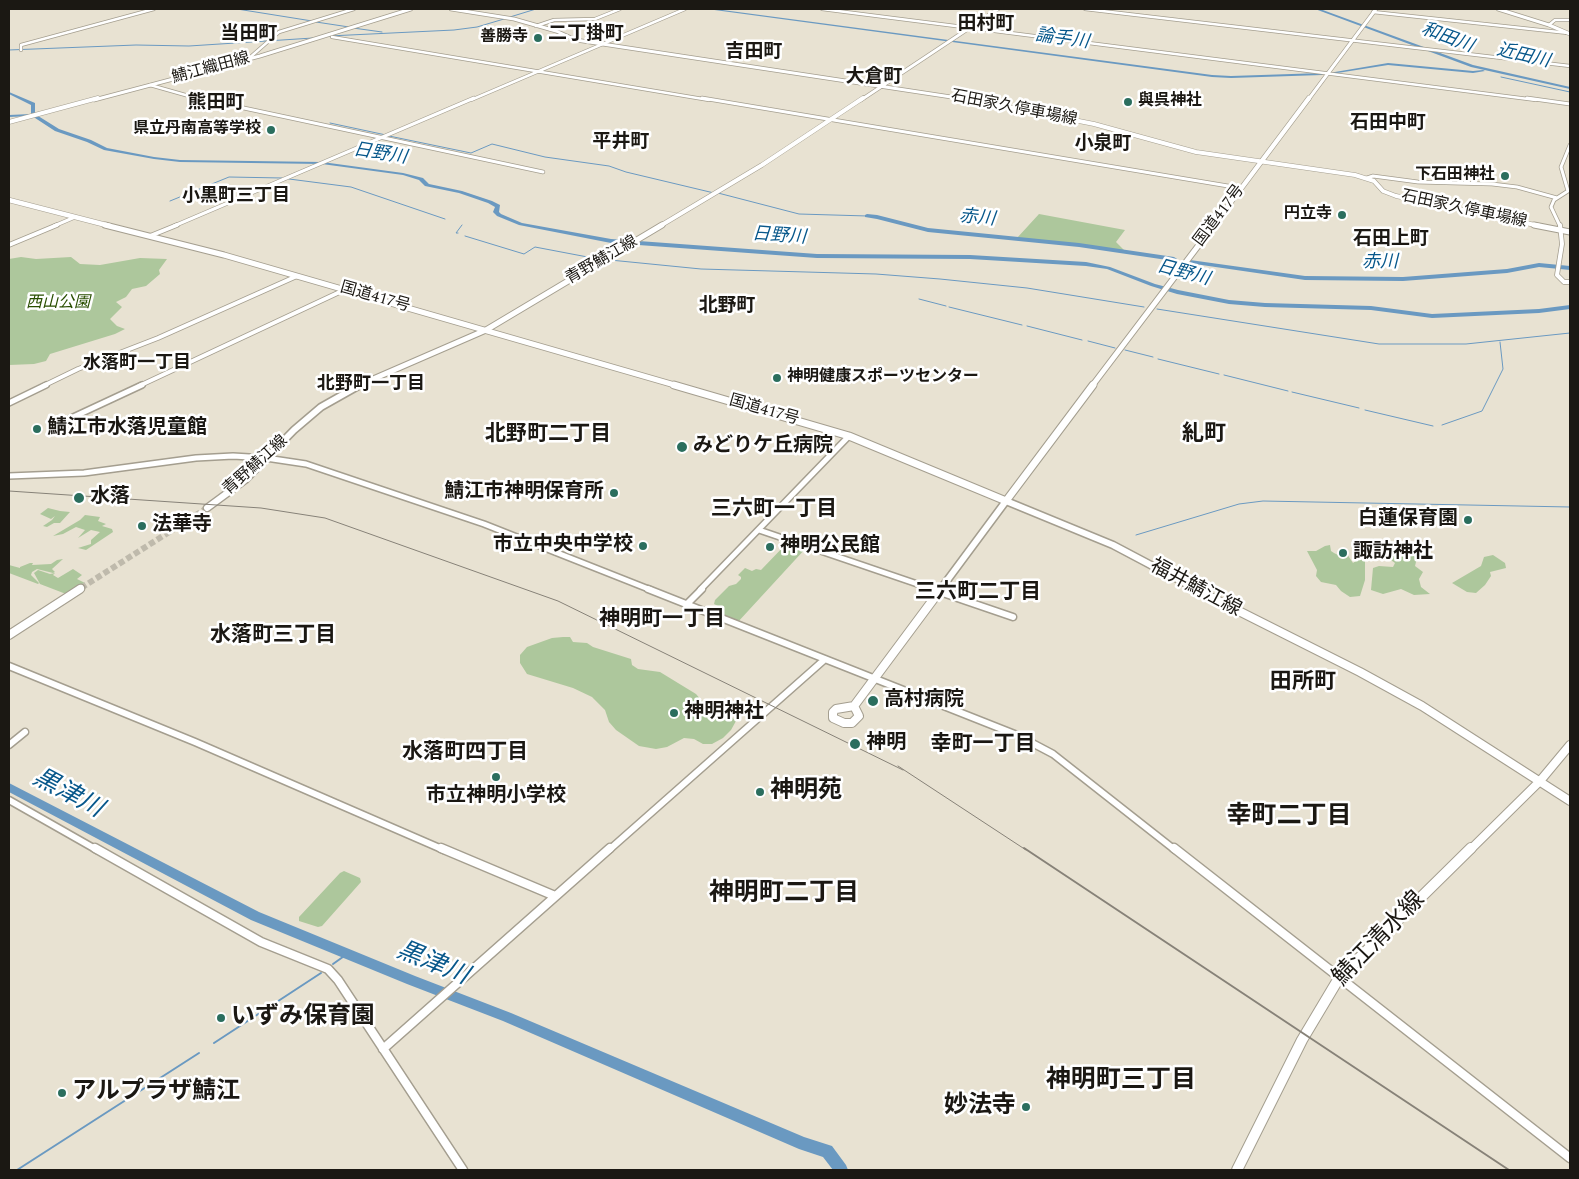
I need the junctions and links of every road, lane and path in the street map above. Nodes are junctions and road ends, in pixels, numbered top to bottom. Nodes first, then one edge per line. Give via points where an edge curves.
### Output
1 (154, 9) edge
2 (354, 9) edge
3 (411, 9) edge
4 (451, 9) edge
5 (620, 9) edge
6 (685, 9) edge
7 (822, 9) edge
8 (998, 9) edge
9 (1085, 9) edge
10 (1498, 9) edge
11 (1375, 10) edge
12 (1570, 20) edge
13 (1549, 25) junction
14 (536, 26) junction
15 (969, 28) junction
16 (1569, 34) edge
17 (332, 37) dead end
18 (1352, 40) junction
19 (602, 44) junction
20 (21, 50) dead end
21 (247, 60) junction
22 (1570, 66) edge
23 (540, 70) junction
24 (1327, 74) junction
25 (150, 85) junction
26 (882, 86) junction
27 (1570, 104) edge
28 (832, 119) junction
29 (9, 122) edge
30 (382, 137) junction
31 (1570, 144) edge
32 (1261, 161) junction
33 (543, 172) dead end
34 (1367, 178) junction
35 (1240, 188) junction
36 (1557, 198) junction
37 (9, 200) edge
38 (75, 217) junction
39 (1560, 230) junction
40 (1570, 232) edge
41 (150, 236) junction
42 (9, 245) edge
43 (297, 276) junction
44 (1570, 282) edge
45 (344, 290) junction
46 (486, 330) junction
47 (9, 403) edge
48 (54, 426) dead end
49 (849, 436) junction
50 (266, 458) junction
51 (9, 476) edge
52 (1006, 501) junction
53 (207, 508) tunnel mouth
54 (759, 530) junction
55 (81, 588) tunnel mouth
56 (938, 591) junction
57 (686, 605) junction
58 (1013, 617) dead end
59 (9, 635) edge
60 (824, 660) junction
61 (9, 666) edge
62 (874, 679) junction
63 (854, 706) dead end
64 (26, 732) dead end
65 (9, 745) edge
66 (1570, 745) edge
67 (1540, 781) junction
68 (9, 800) edge
69 (1570, 801) edge
70 (555, 896) junction
71 (1338, 978) junction
72 (383, 1049) junction
73 (1570, 1158) edge
74 (463, 1170) edge
75 (1237, 1170) edge

1 - 20 street via 20,45
2 - 21 street via 279,32
3 - 21 main road, 鯖江織田線
4 - 14 main road, 石田家久停車場線
5 - 14 street via 600,18 554,20
6 - 19 street
7 - 15 street
8 - 15 main road, 青野鯖江線
9 - 18 street
10 - 13 main road
11 - 16 street
11 - 18 main road, 国道417号
12 - 13 street via 1555,20
13 - 16 main road
14 - 19 main road, 石田家久停車場線 via 572,39
15 - 24 street
15 - 26 main road, 青野鯖江線
17 - 23 street
18 - 22 street
18 - 24 main road, 国道417号
19 - 23 street
19 - 26 main road, 石田家久停車場線
21 - 25 main road, 鯖江織田線
23 - 28 street
23 - 30 street
24 - 27 street
24 - 32 main road, 国道417号
25 - 29 main road, 鯖江織田線
25 - 30 street via 195,98
26 - 28 main road, 青野鯖江線
26 - 32 main road, 石田家久停車場線 via 986,102 1094,124 1196,152
28 - 35 street
28 - 46 main road, 青野鯖江線 via 762,165
30 - 33 street
30 - 41 street
31 - 36 street via 1561,167 1568,191
32 - 34 main road, 石田家久停車場線
32 - 35 main road, 国道417号
34 - 36 street via 1492,184
34 - 39 main road, 石田家久停車場線 via 1383,191 1398,197
35 - 52 main road, 国道417号
36 - 39 street via 1551,207
37 - 38 main road, 国道417号
38 - 41 main road, 国道417号
38 - 42 street
39 - 40 main road, 石田家久停車場線
39 - 44 street via 1562,244 1557,275 1564,282
41 - 43 main road, 国道417号
43 - 45 main road, 国道417号
43 - 47 street via 158,338 78,369
45 - 46 main road, 国道417号
45 - 48 street
46 - 49 main road, 国道417号
46 - 50 main road, 青野鯖江線 via 335,399 310,415
49 - 52 main road, 国道417号
49 - 54 street
50 - 51 street via 233,456 84,473
50 - 53 main road, 青野鯖江線 via 244,480
50 - 57 street via 320,468 436,507
52 - 56 main road
52 - 67 main road, 福井鯖江線 via 1113,545 1368,676 1422,706
54 - 56 street
54 - 57 street
55 - 59 main road
56 - 58 street
56 - 62 main road
57 - 60 street
60 - 62 street
60 - 70 street
61 - 70 street
62 - 63 main road
62 - 71 street via 1017,735 1053,754
64 - 65 street
66 - 67 main road, 鯖江清水線
67 - 69 main road, 福井鯖江線
67 - 71 main road, 鯖江清水線
68 - 72 street via 261,942 328,969
70 - 72 street
71 - 73 street
71 - 75 main road, 鯖江清水線 via 1302,1040
72 - 74 street

